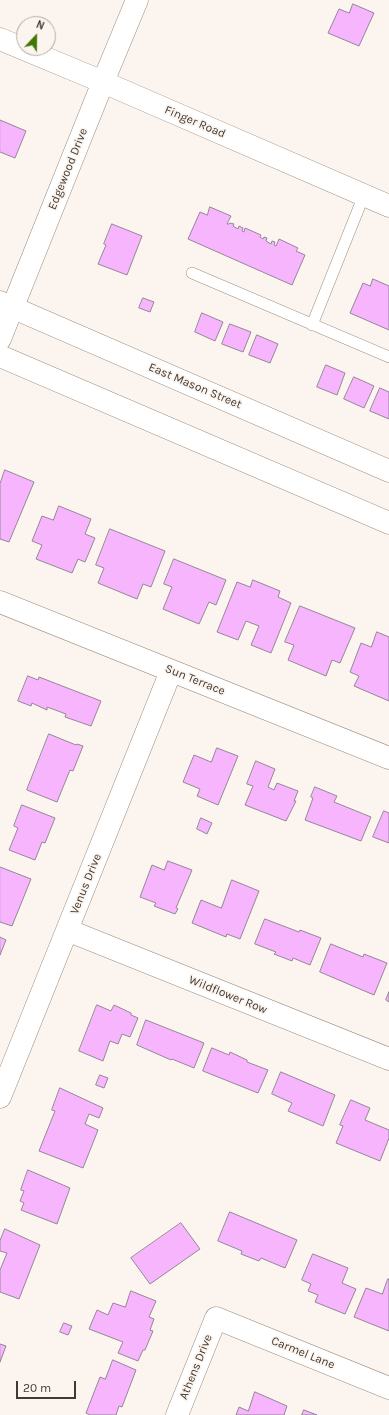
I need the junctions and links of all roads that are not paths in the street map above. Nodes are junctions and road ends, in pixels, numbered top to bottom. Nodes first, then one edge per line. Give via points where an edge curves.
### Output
1 (137, 0) edge
2 (0, 39) edge
3 (103, 82) junction
4 (364, 195) junction
5 (389, 206) edge
6 (192, 273) dead end
7 (6, 305) edge
8 (312, 325) junction
9 (0, 339) edge
10 (0, 356) edge
11 (389, 358) edge
12 (389, 470) edge
13 (389, 523) edge
14 (0, 602) edge
15 (172, 671) junction
16 (389, 758) edge
17 (67, 930) junction
18 (389, 1059) edge
19 (0, 1097) edge
20 (216, 1318) joint
21 (389, 1388) edge
22 (177, 1415) edge

1 - 3 street, Edgewood Drive
2 - 3 street, Finger Road
3 - 4 street, Finger Road
3 - 7 street, Edgewood Drive
4 - 5 street, Finger Road
4 - 8 lane
6 - 8 lane
7 - 9 street, Edgewood Drive
7 - 12 street, East Mason Street
8 - 11 lane
10 - 13 street
14 - 15 street, Sun Terrace
15 - 16 street, Sun Terrace
15 - 17 street, Venus Drive
17 - 18 street, Wildflower Row
17 - 19 street, Venus Drive
20 - 21 street, Carmel Lane
20 - 22 street, Athens Drive

